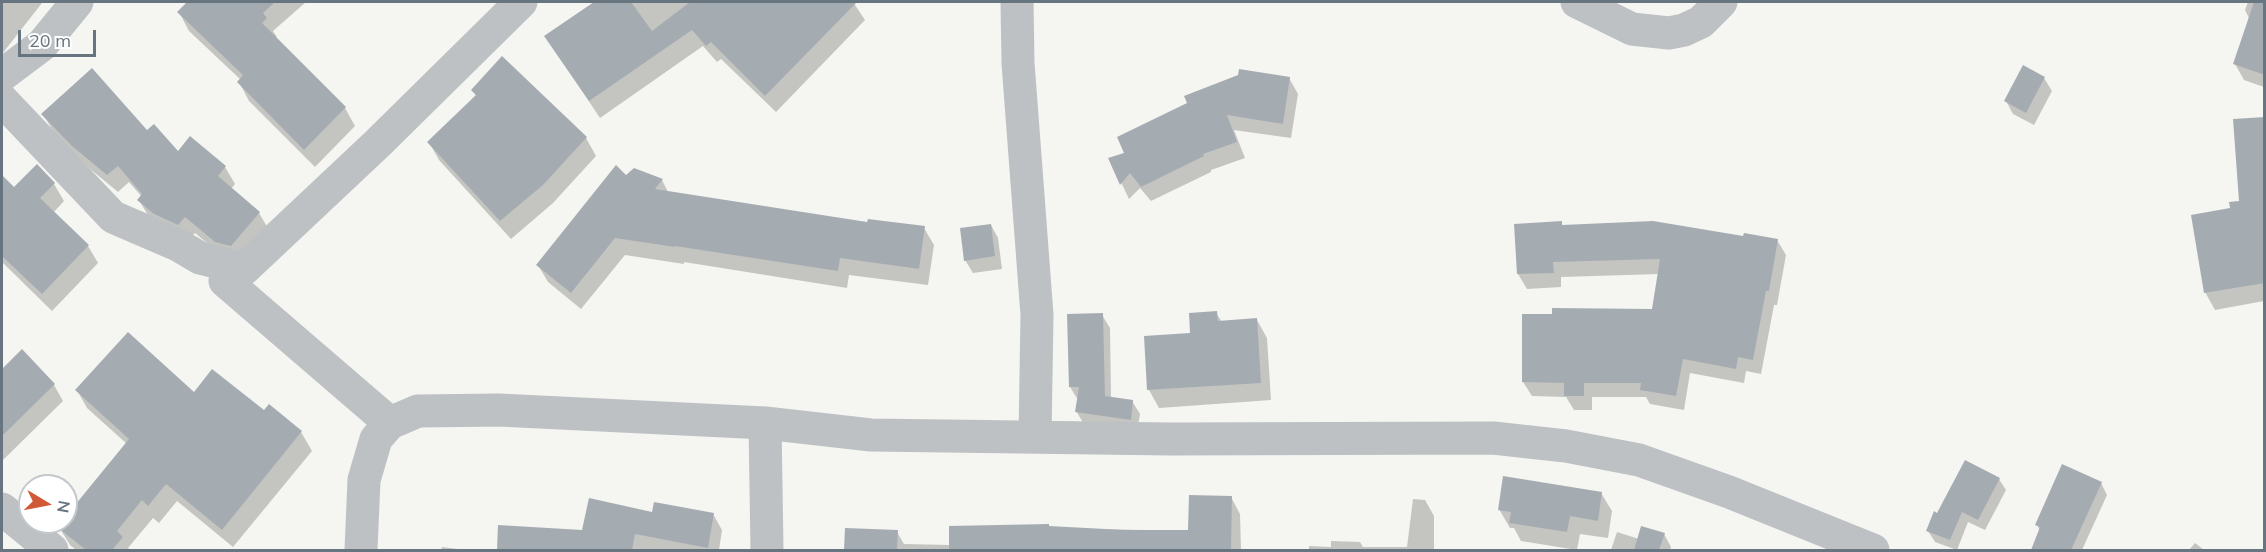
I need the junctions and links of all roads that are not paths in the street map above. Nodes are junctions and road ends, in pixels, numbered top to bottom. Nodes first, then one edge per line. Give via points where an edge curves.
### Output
1 (77, 2) edge
2 (521, 2) edge
3 (1017, 2) edge
4 (1577, 2) edge
5 (1721, 2) edge
6 (2, 75) edge
7 (2, 100) edge
8 (244, 269) junction
9 (390, 423) junction
10 (765, 423) junction
11 (1035, 437) junction
12 (2, 509) edge
13 (52, 550) edge
14 (361, 550) edge
15 (767, 550) edge
16 (1873, 550) edge

1 - 6 street via 42,45
2 - 8 street
3 - 11 street via 1037,315
4 - 5 street via 1632,29 1670,33 1701,22
7 - 8 street via 113,217 200,258
8 - 9 street via 225,281
9 - 10 street via 418,411 499,410
9 - 14 street via 376,440 364,480
10 - 11 street via 871,435
10 - 15 street
11 - 16 street via 1493,438 1566,446 1639,460
12 - 13 street

